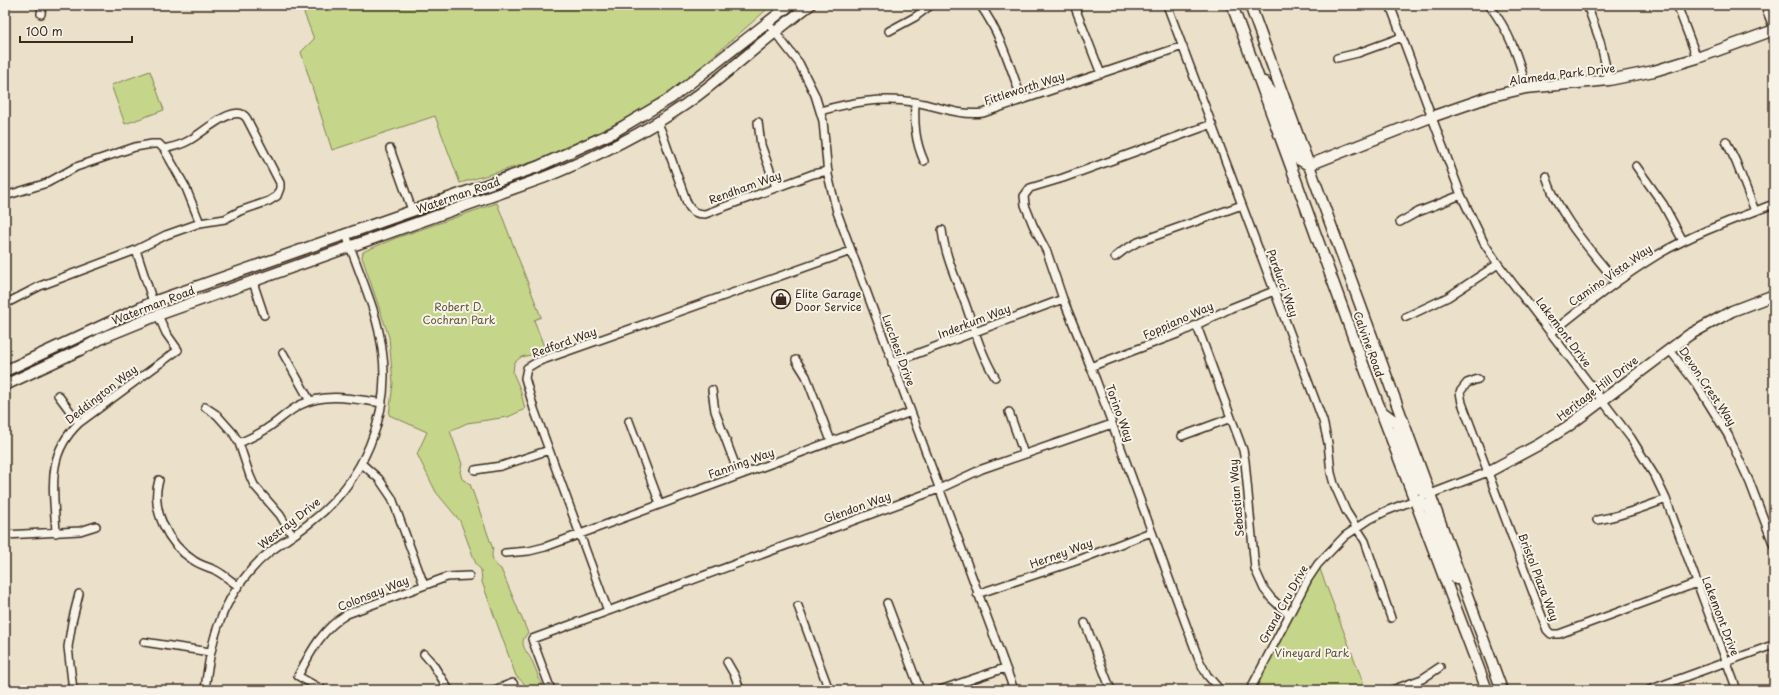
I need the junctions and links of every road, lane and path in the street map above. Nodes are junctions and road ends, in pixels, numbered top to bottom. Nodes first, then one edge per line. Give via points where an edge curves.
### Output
1 (42, 5) edge
2 (790, 5) edge
3 (810, 5) edge
4 (931, 5) edge
5 (980, 5) edge
6 (1074, 5) edge
7 (1167, 5) edge
8 (1232, 5) edge
9 (1250, 5) edge
10 (1390, 5) edge
11 (1489, 5) edge
12 (1587, 5) edge
13 (1677, 5) edge
14 (1766, 5) edge
15 (42, 14) dead end
16 (767, 22) junction
17 (1774, 25) edge
18 (1774, 30) edge
19 (889, 31) dead end
20 (776, 32) junction
21 (1402, 37) junction
22 (1183, 46) junction
23 (1337, 58) dead end
24 (1697, 58) junction
25 (1257, 73) junction
26 (1101, 74) junction
27 (1609, 80) junction
28 (1526, 88) junction
29 (1022, 100) junction
30 (915, 102) junction
31 (820, 111) junction
32 (1431, 116) junction
33 (758, 122) dead end
34 (657, 123) junction
35 (1212, 124) junction
36 (1726, 141) dead end
37 (164, 149) junction
38 (390, 149) dead end
39 (924, 161) dead end
40 (1310, 165) junction
41 (1636, 166) dead end
42 (828, 171) junction
43 (1546, 176) dead end
44 (776, 187) junction
45 (1461, 195) junction
46 (5, 196) edge
47 (1774, 204) edge
48 (1242, 205) junction
49 (412, 210) junction
50 (1755, 211) junction
51 (1400, 222) dead end
52 (200, 223) junction
53 (942, 230) dead end
54 (346, 234) junction
55 (1683, 241) junction
56 (349, 245) junction
57 (136, 250) junction
58 (851, 251) junction
59 (1115, 257) dead end
60 (1498, 264) junction
61 (253, 282) junction
62 (1616, 282) junction
63 (1274, 291) junction
64 (1774, 295) edge
65 (1063, 299) junction
66 (153, 302) junction
67 (5, 304) edge
68 (158, 315) junction
69 (264, 315) dead end
70 (1406, 317) dead end
71 (1197, 326) junction
72 (975, 333) junction
73 (1551, 333) junction
74 (82, 349) junction
75 (1670, 349) junction
76 (283, 353) dead end
77 (796, 360) dead end
78 (892, 363) junction
79 (1090, 367) junction
80 (5, 371) edge
81 (995, 377) dead end
82 (1478, 379) dead end
83 (5, 385) edge
84 (712, 390) dead end
85 (58, 395) dead end
86 (1602, 400) junction
87 (310, 401) junction
88 (382, 403) junction
89 (205, 407) dead end
90 (1381, 411) junction
91 (911, 412) junction
92 (1009, 412) dead end
93 (1231, 418) junction
94 (629, 421) dead end
95 (79, 423) junction
96 (1112, 424) junction
97 (1182, 436) dead end
98 (830, 442) junction
99 (239, 443) junction
100 (549, 450) junction
101 (1024, 454) junction
102 (362, 463) junction
103 (474, 470) dead end
104 (1488, 472) junction
105 (739, 475) junction
106 (159, 480) dead end
107 (939, 489) junction
108 (1431, 494) junction
109 (1666, 499) junction
110 (1415, 500) junction
111 (660, 504) junction
112 (1597, 520) dead end
113 (96, 526) dead end
114 (1358, 527) junction
115 (1151, 532) junction
116 (56, 533) junction
117 (580, 534) junction
118 (5, 535) edge
119 (292, 535) junction
120 (1774, 546) edge
121 (505, 553) dead end
122 (469, 576) dead end
123 (1697, 583) junction
124 (424, 585) junction
125 (238, 586) junction
126 (1465, 590) junction
127 (79, 594) dead end
128 (978, 594) junction
129 (887, 603) dead end
130 (798, 606) dead end
131 (608, 611) junction
132 (1289, 615) junction
133 (1391, 618) dead end
134 (1085, 623) dead end
135 (144, 642) dead end
136 (1770, 646) dead end
137 (210, 652) junction
138 (424, 654) dead end
139 (727, 662) dead end
140 (1726, 662) junction
141 (1440, 667) dead end
142 (1005, 668) junction
143 (73, 690) edge
144 (205, 690) edge
145 (323, 690) edge
146 (449, 690) edge
147 (494, 690) edge
148 (516, 690) edge
149 (551, 690) edge
150 (740, 690) edge
151 (828, 690) edge
152 (920, 690) edge
153 (940, 690) edge
154 (1014, 690) edge
155 (1111, 690) edge
156 (1220, 690) edge
157 (1250, 690) edge
158 (1392, 690) edge
159 (1487, 690) edge
160 (1502, 690) edge
161 (1649, 690) edge
162 (1737, 690) edge

1 - 15 street
2 - 16 street, Waterman Road
3 - 20 street, Waterman Road
4 - 19 street
5 - 29 street via 992,26
6 - 26 street
7 - 22 street, Parducci Way
8 - 25 street, Calvine Road
9 - 40 street, Calvine Road
10 - 21 street, Lakemont Drive
11 - 28 street via 1510,37
12 - 27 street via 1600,41
13 - 24 street
14 - 17 street
16 - 20 street, Lucchesi Drive
16 - 49 street, Waterman Road via 671,98 612,133 537,166
18 - 24 street, Alameda Park Drive
20 - 31 street, Lucchesi Drive via 805,74
20 - 34 street, Waterman Road
21 - 23 street via 1358,54
21 - 32 street, Lakemont Drive
22 - 26 street, Fittleworth Way
22 - 35 street, Parducci Way
24 - 27 street, Alameda Park Drive via 1654,71
25 - 40 street via 1272,93 1298,160
25 - 90 street, Calvine Road
26 - 29 street, Fittleworth Way
27 - 28 street, Alameda Park Drive
28 - 32 street, Alameda Park Drive
29 - 30 street, Fittleworth Way via 993,111 973,114 948,112
30 - 31 street, Fittleworth Way via 864,101
30 - 39 street via 915,136
31 - 42 street, Lucchesi Drive
32 - 40 street, Alameda Park Drive
32 - 45 street, Lakemont Drive
33 - 44 street via 761,145
34 - 44 street, Rendham Way via 687,203 694,212 704,214
34 - 56 street, Waterman Road via 605,152 548,176
35 - 48 street, Parducci Way
35 - 65 street, Torino Way via 1030,188 1024,196 1025,205 1047,252
36 - 50 street
37 - 46 street via 159,144 135,147 76,167 47,183
37 - 52 street via 186,188
37 - 52 street via 189,141 227,116 244,115 280,183 279,193 274,198 225,219
38 - 49 street
40 - 108 street, Calvine Road
41 - 55 street
42 - 44 street, Rendham Way
42 - 58 street, Lucchesi Drive via 837,212
43 - 62 street via 1565,217
45 - 51 street
45 - 60 street, Lakemont Drive via 1472,222
47 - 50 street, Camino Vista Way
48 - 59 street via 1138,242
48 - 63 street, Parducci Way
49 - 54 street, Waterman Road
50 - 55 street, Camino Vista Way
52 - 57 street via 166,235
53 - 72 street via 944,246
54 - 56 street, Westray Drive
54 - 66 street, Waterman Road
55 - 62 street, Camino Vista Way
56 - 61 street, Waterman Road
56 - 88 street, Westray Drive via 379,331 384,370
57 - 66 street
57 - 67 street via 40,286
58 - 78 street, Lucchesi Drive
58 - 100 street, Redford Way via 537,362 527,368 525,378
60 - 70 street via 1448,297
60 - 73 street, Lakemont Drive
61 - 68 street, Waterman Road
61 - 69 street
62 - 73 street, Camino Vista Way
63 - 71 street, Foppiano Way via 1246,301
63 - 114 street, Parducci Way via 1323,421 1334,484 1346,511
64 - 75 street, Heritage Hill Drive via 1710,323
65 - 72 street, Inderkum Way
65 - 79 street, Torino Way
66 - 74 street, Waterman Road via 146,312 89,338
66 - 80 street, Waterman Road
68 - 74 street, Waterman Road
68 - 95 street, Deddington Way via 178,350
71 - 79 street, Foppiano Way
71 - 93 street, Sebastian Way
72 - 78 street, Inderkum Way
72 - 81 street
73 - 86 street, Lakemont Drive
74 - 83 street, Waterman Road
75 - 86 street, Heritage Hill Drive
75 - 120 street, Devon Crest Way via 1697,385 1728,436 1747,476
76 - 87 street
77 - 98 street via 806,376
78 - 91 street, Lucchesi Drive
79 - 96 street, Torino Way
82 - 104 street via 1467,383 1460,392
84 - 105 street via 715,410
85 - 95 street
86 - 104 street, Heritage Hill Drive via 1567,427
86 - 109 street, Lakemont Drive via 1644,457
87 - 88 street via 334,397
87 - 99 street via 290,411 269,428
88 - 102 street, Westray Drive
89 - 99 street via 226,424
90 - 108 street via 1396,422 1420,489
90 - 110 street, Calvine Road
91 - 98 street, Fanning Way
91 - 107 street, Lucchesi Drive
92 - 101 street
93 - 97 street
93 - 132 street, Sebastian Way via 1245,461 1255,569 1264,589
94 - 111 street
95 - 116 street, Deddington Way via 65,438 54,466
96 - 101 street, Glendon Way
96 - 115 street, Torino Way
98 - 105 street, Fanning Way
99 - 119 street via 254,485 280,515
100 - 103 street via 501,466
100 - 117 street, Redford Way
101 - 107 street, Glendon Way via 982,469
102 - 119 street, Westray Drive via 340,495 311,523
102 - 124 street, Colonsay Way via 379,479 392,498
104 - 108 street, Heritage Hill Drive
104 - 123 street, Bristol Plaza Way via 1547,630 1552,634 1559,634
105 - 111 street, Fanning Way
106 - 125 street via 157,491 160,514 170,537 193,560 218,572
107 - 128 street, Lucchesi Drive
107 - 131 street, Glendon Way
108 - 110 street, Grand Cru Drive
108 - 126 street, Calvine Road
109 - 112 street via 1631,512
109 - 123 street, Lakemont Drive
110 - 114 street, Grand Cru Drive via 1386,511
110 - 126 street via 1427,504 1452,574
110 - 159 street, Calvine Road
111 - 117 street, Fanning Way
113 - 116 street via 80,532
114 - 132 street, Grand Cru Drive via 1330,550 1318,564
114 - 133 street, Parducci Way
115 - 128 street, Herney Way
115 - 156 street, Torino Way via 1200,664
116 - 118 street
117 - 121 street, Fanning Way via 534,550
117 - 131 street, Redford Way
119 - 125 street, Westray Drive via 265,556
122 - 124 street via 447,577
123 - 140 street, Lakemont Drive
124 - 145 street, Colonsay Way via 347,614 323,632 298,676
125 - 137 street, Westray Drive via 219,620
126 - 160 street, Calvine Road
127 - 143 street via 68,647
128 - 142 street, Lucchesi Drive
129 - 152 street
130 - 151 street
131 - 149 street, Glendon Way via 532,639
132 - 157 street, Grand Cru Drive
134 - 155 street
135 - 137 street
136 - 140 street
137 - 144 street, Westray Drive
138 - 146 street
139 - 150 street
140 - 161 street
140 - 162 street, Lakemont Drive
141 - 158 street via 1422,679
142 - 153 street
142 - 154 street, Lucchesi Drive
147 - 148 street via 513,683

